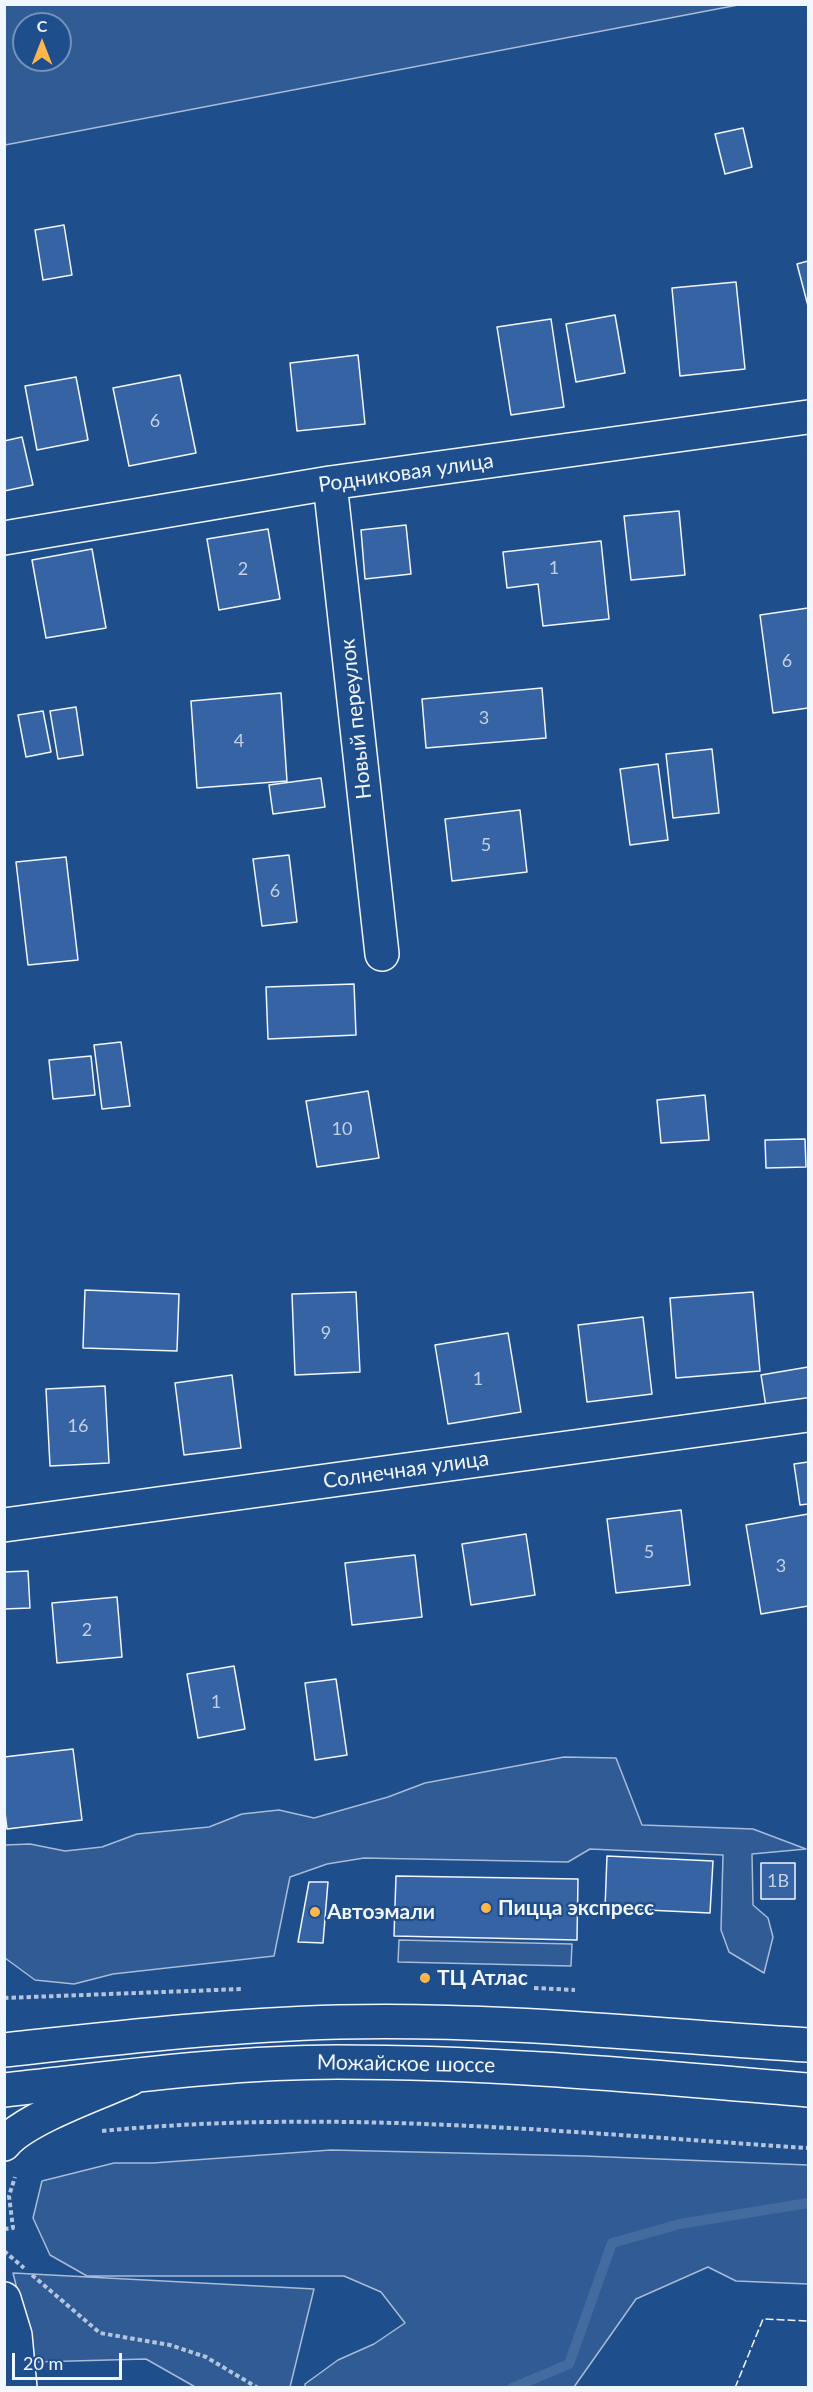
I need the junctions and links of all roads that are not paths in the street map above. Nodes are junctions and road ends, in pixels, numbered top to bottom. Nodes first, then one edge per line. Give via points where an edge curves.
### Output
1 (808, 417) edge
2 (330, 483) junction
3 (4, 538) edge
4 (382, 954) dead end
5 (808, 1415) edge
6 (4, 1525) edge
7 (808, 2045) edge
8 (4, 2050) edge
9 (140, 2075) junction
10 (4, 2090) edge
11 (808, 2090) edge
12 (11, 2156) edge
13 (4, 2299) edge
14 (20, 2388) edge

1 - 2 street, Родниковая улица
2 - 3 street, Родниковая улица
2 - 4 street, Новый переулок
5 - 6 street, Солнечная улица
7 - 8 street, Можайское шоссе via 499,2024 339,2022 157,2033
9 - 10 street, Можайское шоссе
9 - 11 street, Можайское шоссе via 336,2062 498,2065
9 - 12 street via 50,2114 10,2137
13 - 14 street via 15,2335

